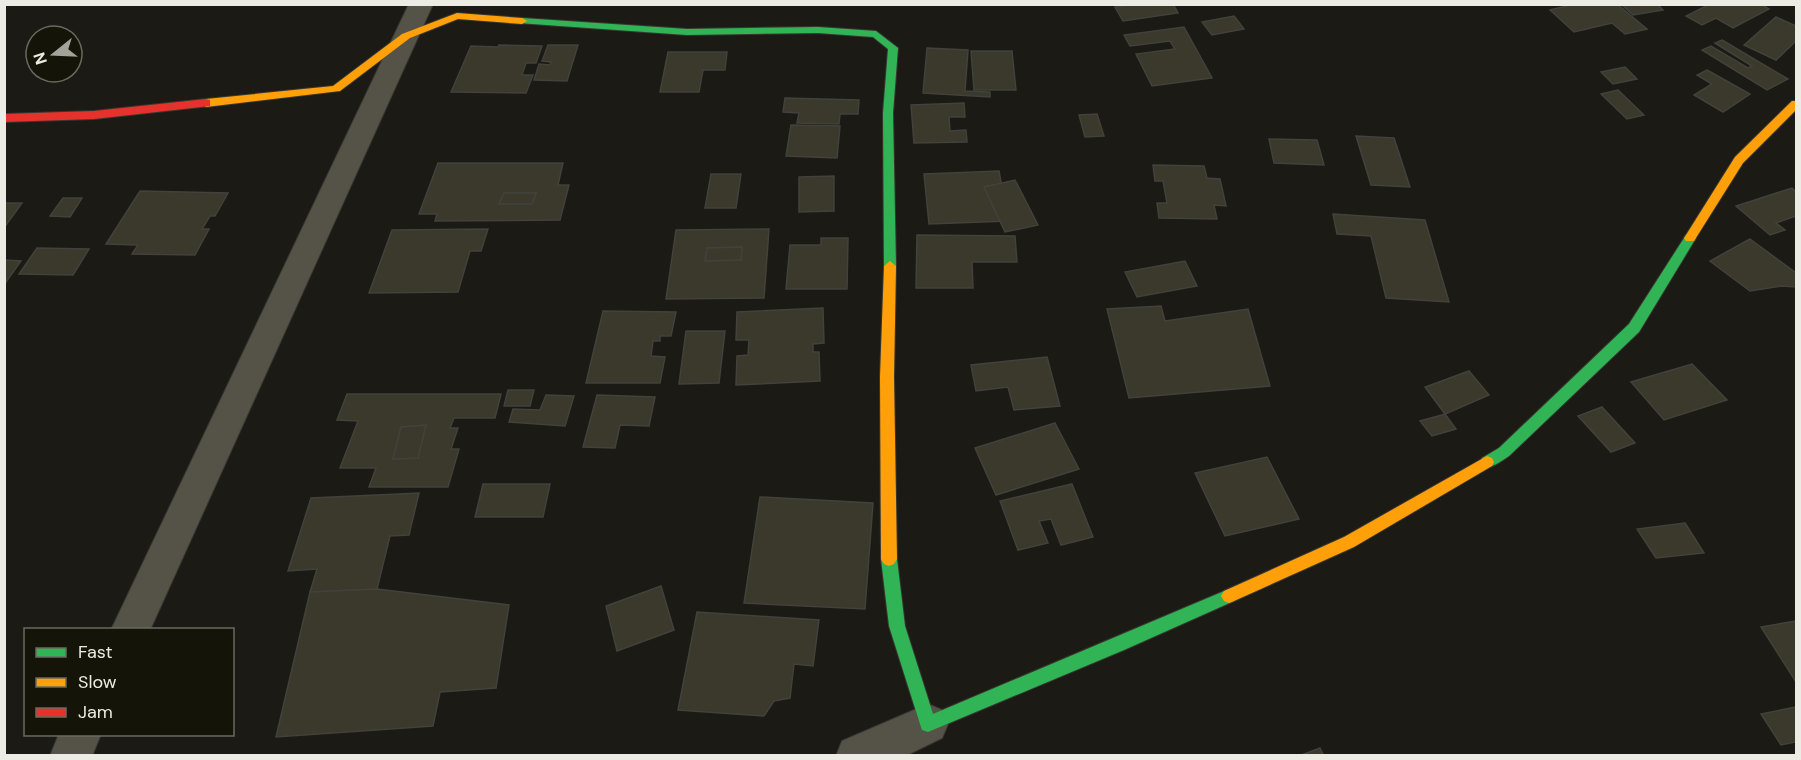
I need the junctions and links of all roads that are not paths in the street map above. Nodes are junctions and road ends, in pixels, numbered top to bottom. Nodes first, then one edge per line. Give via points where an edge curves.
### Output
1 (422, 4) edge
2 (406, 36) junction
3 (1797, 104) edge
4 (4, 118) edge
5 (131, 628) edge
6 (928, 724) junction
7 (81, 736) edge
8 (71, 756) edge
9 (857, 756) edge

1 - 2 street
2 - 4 street via 336,89 94,116
2 - 5 street
2 - 6 street via 457,16 687,32 818,30 876,34 893,48 888,113 889,560 897,626
3 - 6 street via 1739,160 1634,328 1504,452 1349,542
6 - 9 street
7 - 8 street

